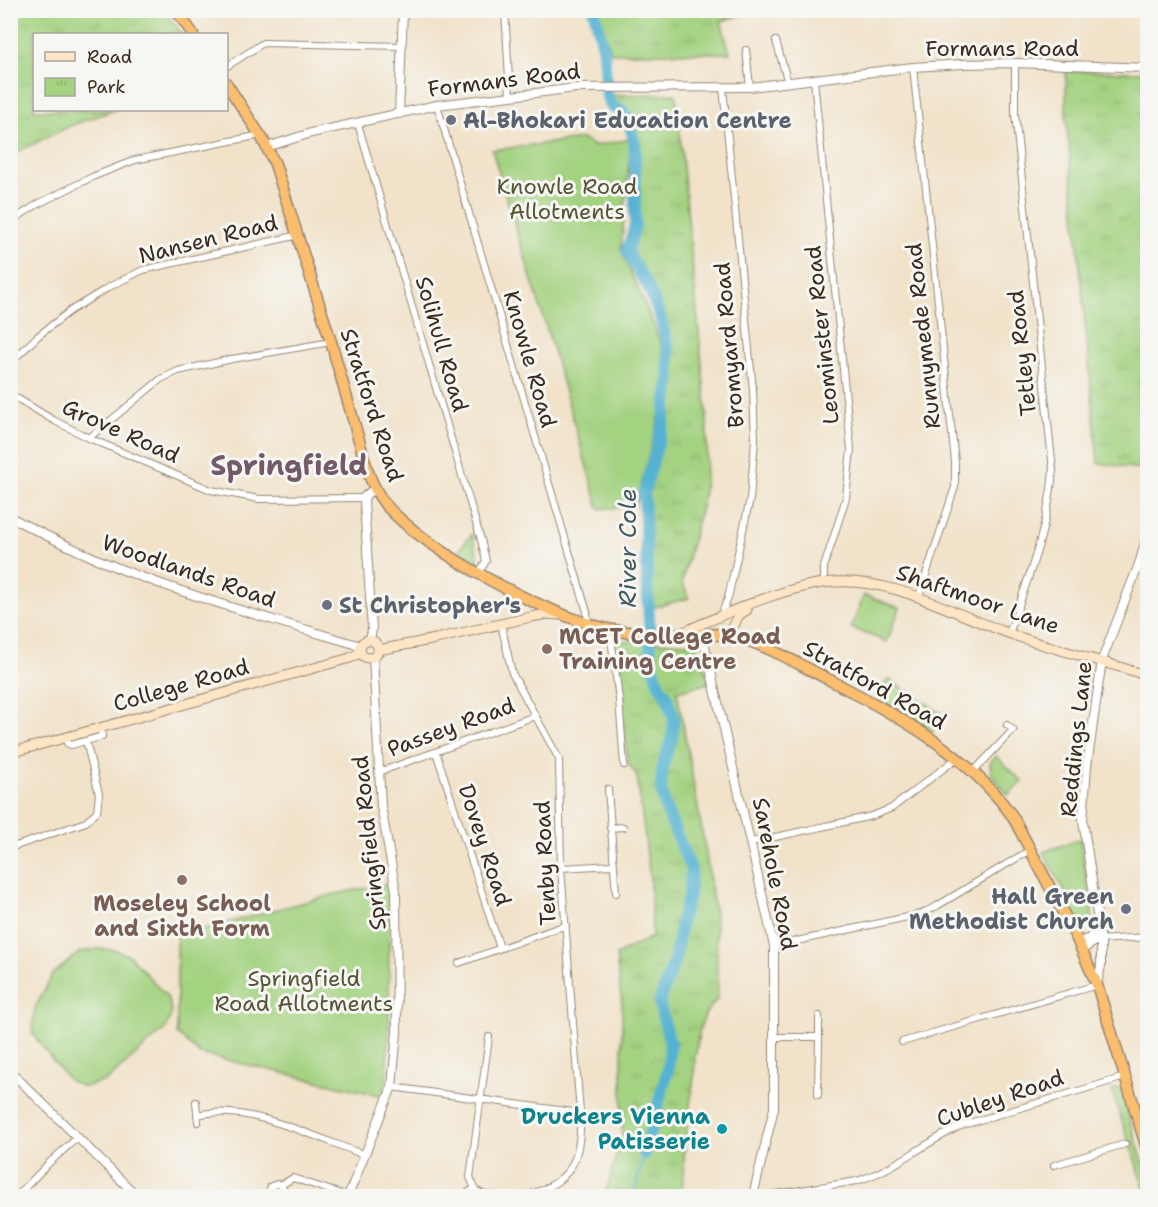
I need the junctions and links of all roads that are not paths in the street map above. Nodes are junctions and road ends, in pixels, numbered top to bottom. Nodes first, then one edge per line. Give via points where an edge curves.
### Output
1 (176, 10) edge
2 (403, 10) edge
3 (505, 10) edge
4 (192, 33) edge
5 (776, 41) dead end
6 (402, 45) junction
7 (746, 50) dead end
8 (1015, 63) junction
9 (228, 66) edge
10 (913, 67) junction
11 (1148, 68) edge
12 (814, 80) junction
13 (788, 83) junction
14 (228, 86) edge
15 (750, 87) junction
16 (723, 88) junction
17 (510, 96) junction
18 (436, 105) junction
19 (399, 114) junction
20 (358, 124) junction
21 (261, 135) junction
22 (267, 147) junction
23 (10, 222) edge
24 (298, 235) junction
25 (331, 342) junction
26 (10, 363) edge
27 (10, 394) edge
28 (89, 438) junction
29 (375, 488) junction
30 (364, 498) junction
31 (10, 518) edge
32 (1148, 532) edge
33 (479, 573) junction
34 (824, 583) junction
35 (919, 596) junction
36 (728, 598) junction
37 (759, 602) junction
38 (742, 609) junction
39 (564, 615) junction
40 (720, 616) junction
41 (501, 624) junction
42 (588, 624) junction
43 (613, 630) junction
44 (677, 634) junction
45 (698, 634) junction
46 (1009, 634) junction
47 (729, 636) junction
48 (370, 640) junction
49 (361, 649) junction
50 (375, 654) junction
51 (1102, 660) junction
52 (1148, 676) edge
53 (535, 716) junction
54 (1007, 725) dead end
55 (101, 729) junction
56 (66, 738) junction
57 (86, 741) junction
58 (436, 752) junction
59 (10, 753) edge
60 (957, 758) junction
61 (624, 765) dead end
62 (379, 772) junction
63 (973, 772) junction
64 (608, 789) dead end
65 (623, 827) dead end
66 (610, 828) junction
67 (752, 842) junction
68 (10, 848) edge
69 (1030, 850) junction
70 (613, 865) junction
71 (561, 868) junction
72 (616, 893) dead end
73 (566, 925) junction
74 (1148, 937) edge
75 (1097, 939) junction
76 (774, 946) junction
77 (1080, 946) junction
78 (500, 948) junction
79 (459, 963) dead end
80 (1097, 985) junction
81 (819, 1016) dead end
82 (775, 1036) junction
83 (489, 1037) dead end
84 (819, 1037) junction
85 (902, 1042) dead end
86 (10, 1071) edge
87 (1125, 1077) junction
88 (392, 1087) junction
89 (818, 1095) dead end
90 (480, 1100) junction
91 (196, 1102) dead end
92 (580, 1113) junction
93 (78, 1137) junction
94 (1125, 1144) dead end
95 (1148, 1152) edge
96 (364, 1155) junction
97 (1054, 1165) dead end
98 (281, 1185) junction
99 (474, 1189) junction
100 (753, 1196) edge
101 (17, 1197) edge
102 (137, 1197) edge
103 (271, 1197) edge
104 (283, 1197) edge
105 (348, 1197) edge
106 (462, 1197) edge
107 (497, 1197) edge
108 (525, 1197) edge

1 - 4 highway
2 - 6 street
3 - 17 street
5 - 13 street
6 - 9 street via 263,43
6 - 19 street
7 - 15 street
8 - 10 street, Formans Road
8 - 11 street, Formans Road
8 - 46 street, Tetley Road via 1015,114 1053,470 1052,492 1035,557
10 - 12 street, Formans Road
10 - 35 street, Runnymede Road via 955,470 955,487
12 - 13 street, Formans Road
12 - 34 street, Leominster Road via 851,449 846,498 824,567
13 - 15 street, Formans Road
14 - 21 highway, Stratford Road
15 - 16 street, Formans Road
16 - 17 street, Formans Road via 598,87
16 - 36 street, Bromyard Road via 755,440 750,499
17 - 18 street, Formans Road
18 - 19 street, Formans Road
18 - 42 street, Knowle Road
19 - 20 street, Formans Road
20 - 22 street, Formans Road
20 - 33 street, Solihull Road via 481,540 486,561
21 - 22 highway, Stratford Road
21 - 23 street via 135,160 92,177
22 - 24 highway, Stratford Road
24 - 25 highway, Stratford Road
24 - 26 street, Nansen Road via 143,270 70,311
25 - 28 street via 178,371 161,379
25 - 29 highway, Stratford Road
27 - 28 street, Grove Road
28 - 30 street, Grove Road via 211,490 244,498
29 - 30 street
29 - 33 highway, Stratford Road via 385,504 407,524
30 - 48 street
31 - 49 street, Woodlands Road via 137,576
32 - 51 street, Reddings Lane
33 - 39 highway, Stratford Road
34 - 35 main road, Shaftmoor Lane via 888,586
34 - 37 main road, Shaftmoor Lane
35 - 46 main road, Shaftmoor Lane
36 - 38 street
36 - 40 street, Bromyard Road
37 - 38 main road, Shaftmoor Lane
37 - 47 main road, Shaftmoor Lane via 739,615
38 - 40 main road, Shaftmoor Lane
39 - 41 main road via 547,614
39 - 42 highway, Stratford Road
40 - 44 main road, Shaftmoor Lane
41 - 50 main road
41 - 53 street, Tenby Road via 512,673
42 - 43 highway, Stratford Road
43 - 44 highway, Stratford Road
43 - 61 street
44 - 45 highway, Stratford Road
45 - 47 highway, Stratford Road
45 - 67 street, Sarehole Road via 704,642
46 - 51 main road, Shaftmoor Lane
47 - 60 highway, Stratford Road via 780,655 839,685 924,734
48 - 49 main road, College Road
48 - 50 main road via 376,644
49 - 50 main road via 367,658
49 - 55 main road, College Road via 350,658
50 - 62 street, Springfield Road
51 - 52 main road, Shaftmoor Lane
51 - 75 street, Reddings Lane via 1083,821 1100,922
53 - 58 street, Passey Road
53 - 71 street, Tenby Road via 559,759
54 - 63 street via 1013,730
55 - 56 main road, College Road
55 - 57 street via 102,736
56 - 57 street via 69,745
56 - 59 main road, College Road
57 - 68 street via 99,794 97,811 86,822
58 - 62 street, Passey Road
58 - 78 street, Dovey Road
60 - 63 highway, Stratford Road
60 - 67 street via 892,808 872,816
62 - 88 street, Springfield Road via 396,891 397,1032
63 - 69 highway, Stratford Road via 1013,817
64 - 66 street
65 - 66 street
66 - 70 street
67 - 76 street, Sarehole Road
69 - 76 street via 921,914
69 - 77 highway, Stratford Road
70 - 71 street
70 - 72 street
71 - 73 street, Tenby Road
73 - 78 street
73 - 92 street, Tenby Road
74 - 75 street
75 - 77 street
75 - 80 street, Reddings Lane via 1101,966
76 - 82 street, Sarehole Road
77 - 80 highway, Stratford Road
78 - 79 street
80 - 85 street
80 - 87 highway, Stratford Road
81 - 84 street
82 - 84 street
82 - 100 street, Sarehole Road via 774,1108
83 - 90 street
84 - 89 street
86 - 93 street
87 - 95 highway, Stratford Road
87 - 100 street, Cubley Road via 963,1125 869,1178
88 - 90 street
88 - 96 street, Springfield Road
90 - 92 street
90 - 99 street via 470,1178
91 - 96 street via 197,1118 218,1112 258,1117
92 - 108 street, Tenby Road via 579,1151 570,1167 555,1184
93 - 101 street
93 - 102 street
94 - 97 street
96 - 105 street, Springfield Road
98 - 103 street via 271,1186
98 - 104 street
98 - 105 street via 298,1178
99 - 106 street
99 - 107 street

